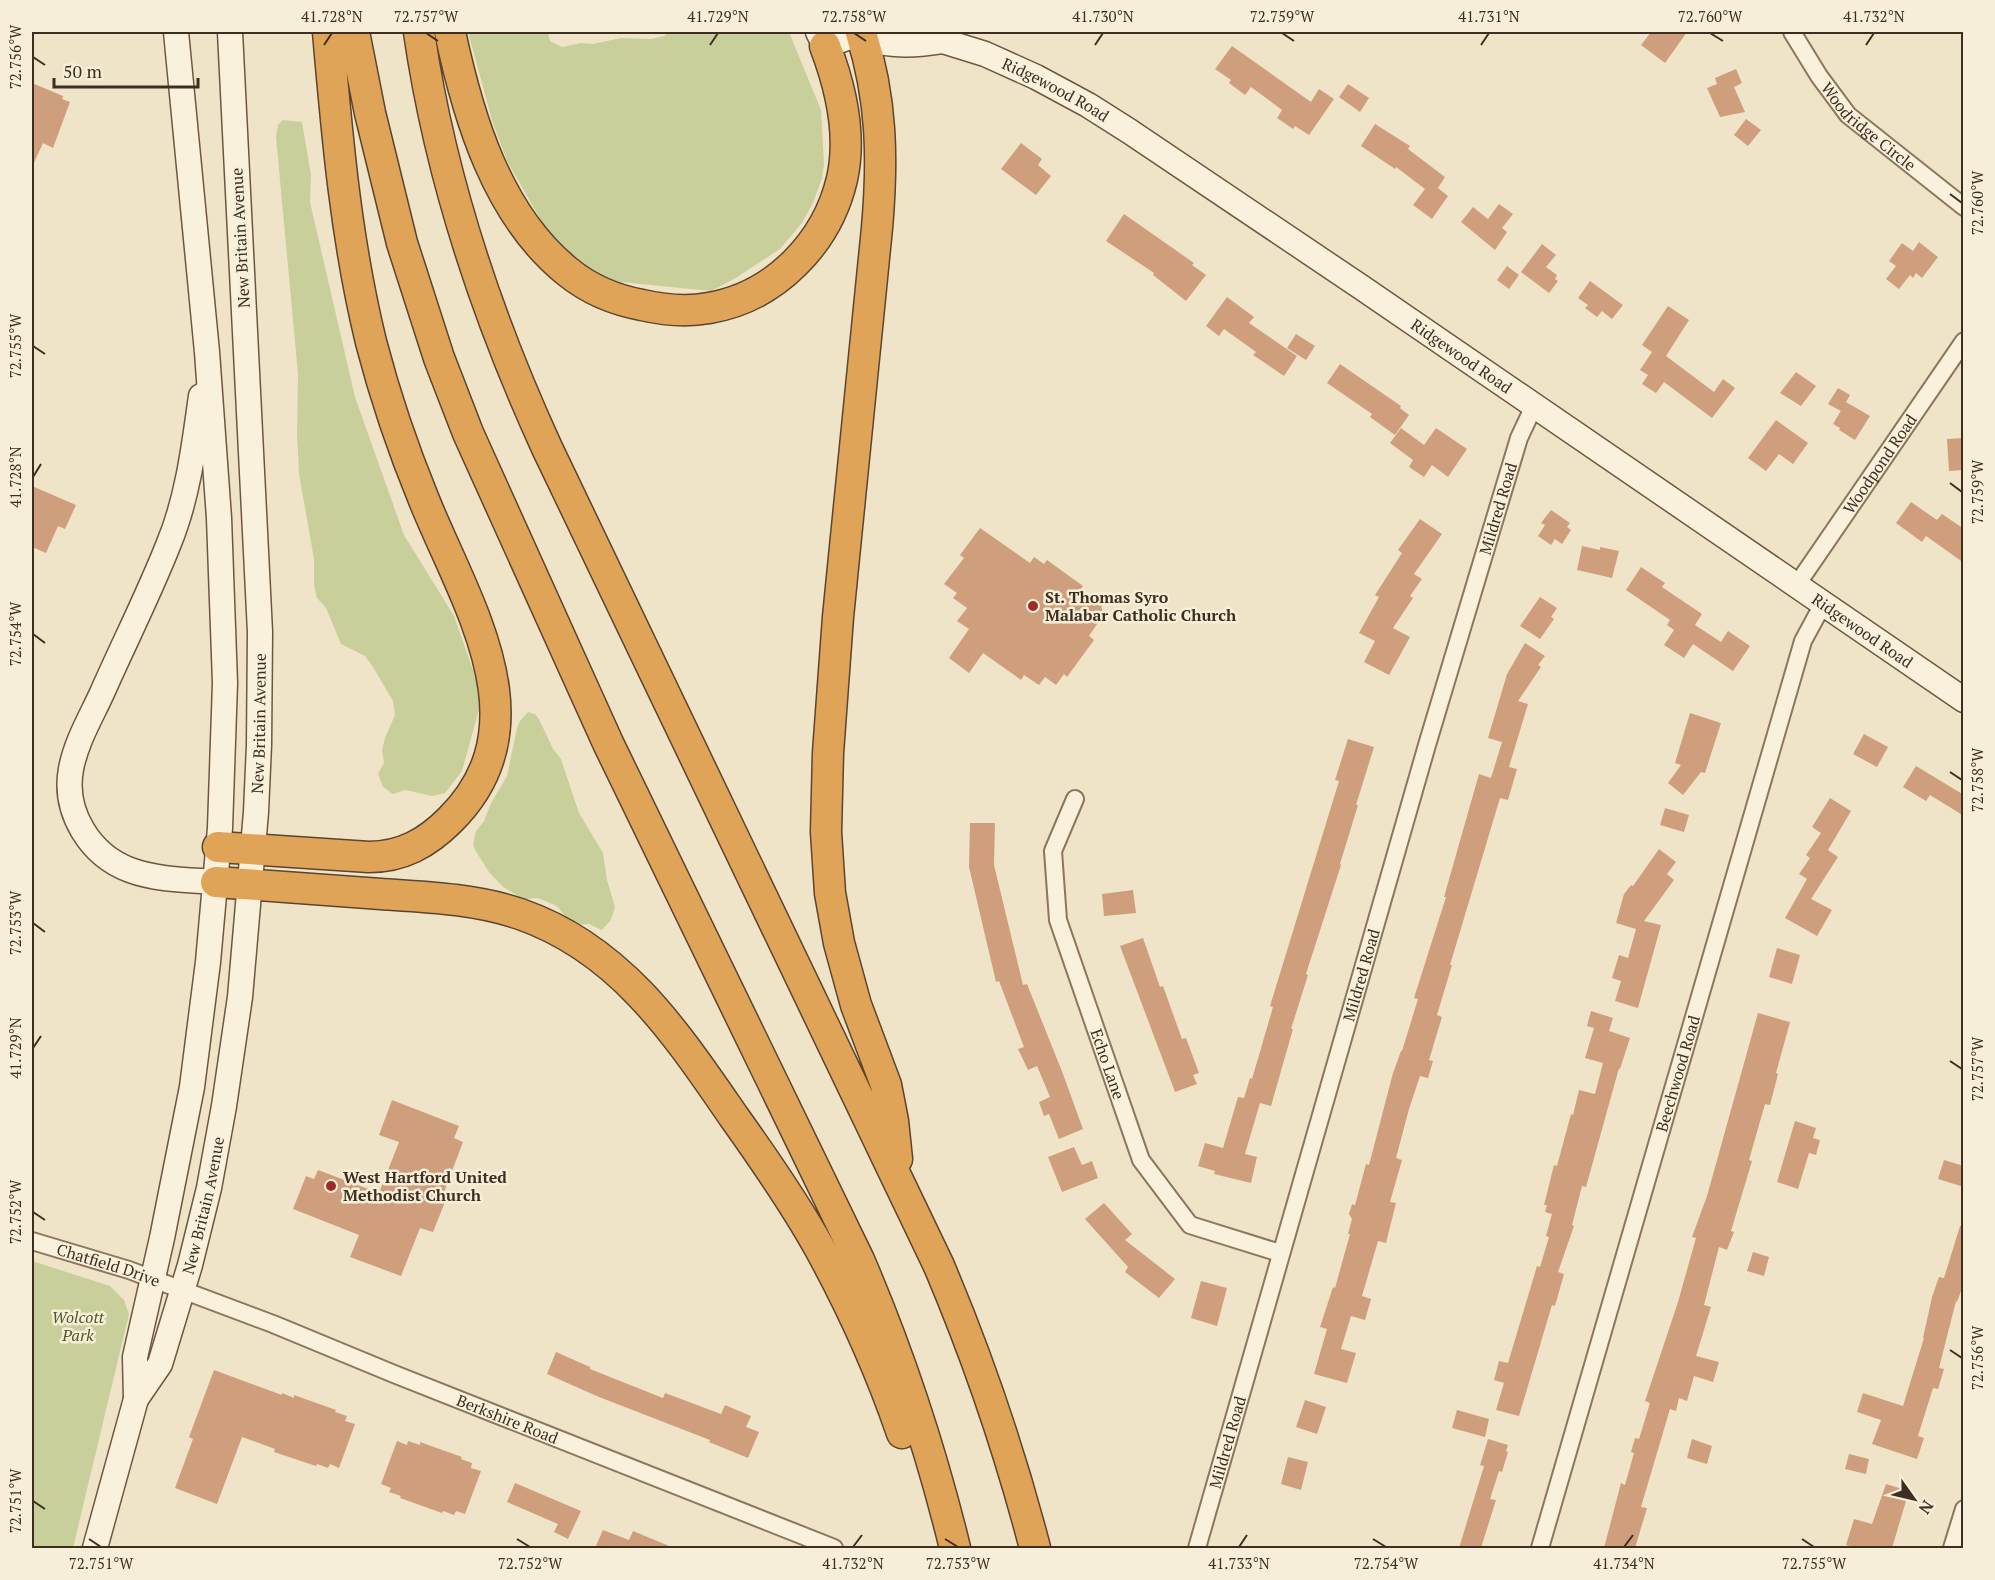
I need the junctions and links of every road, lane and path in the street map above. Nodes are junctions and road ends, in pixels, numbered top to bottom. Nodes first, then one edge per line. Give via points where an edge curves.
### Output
1 (176, 32) edge
2 (230, 32) edge
3 (328, 32) edge
4 (354, 32) edge
5 (419, 32) edge
6 (450, 32) edge
7 (861, 32) edge
8 (1798, 35) edge
9 (937, 36) edge
10 (821, 39) edge
11 (1964, 207) edge
12 (1964, 341) edge
13 (207, 352) junction
14 (1534, 406) junction
15 (1796, 585) junction
16 (1823, 604) junction
17 (1964, 700) edge
18 (1075, 799) dead end
19 (218, 847) junction
20 (253, 849) junction
21 (216, 882) junction
22 (250, 884) junction
23 (898, 1179) junction
24 (32, 1240) edge
25 (1280, 1253) junction
26 (153, 1279) junction
27 (183, 1290) junction
28 (136, 1399) junction
29 (1964, 1509) edge
30 (946, 1515) junction
31 (94, 1548) edge
32 (834, 1548) edge
33 (955, 1548) edge
34 (1035, 1548) edge
35 (1197, 1548) edge
36 (1539, 1548) edge
37 (1952, 1548) edge

1 - 13 main road, New Britain Avenue
2 - 20 main road, New Britain Avenue via 260,632
3 - 20 highway via 346,214 363,307 407,458 486,652 494,689 496,732 489,763 473,794 444,826 417,846 394,855 369,858
4 - 30 highway via 402,243 454,398 603,732 859,1260 905,1377
5 - 23 highway via 454,202 489,312 514,374 616,595
6 - 10 highway via 485,150 507,199 532,236 567,271 593,288 636,304 671,310 709,308 754,293 796,263 825,224 842,178 846,142 839,91
7 - 9 main road, Ridgewood Road via 884,42 916,45
7 - 10 main road
7 - 23 highway via 879,117 881,175 838,617 826,832 830,893 839,943 856,1005 886,1085
8 - 11 street, Woodridge Circle via 1819,76 1848,115
9 - 14 main road, Ridgewood Road via 1036,77 1129,130
12 - 15 street, Woodpond Road
13 - 19 main road, New Britain Avenue via 224,639 225,714
13 - 21 main road via 190,464 176,524 86,727 72,768 70,788 73,809 83,831 111,860 147,875
14 - 15 main road, Ridgewood Road
14 - 25 street, Mildred Road via 1515,449
15 - 16 main road, Ridgewood Road
16 - 17 main road, Ridgewood Road
16 - 36 street, Beechwood Road via 1803,641
18 - 25 street, Echo Lane via 1053,851 1058,920 1142,1160 1190,1225
19 - 20 highway
19 - 21 main road, New Britain Avenue
20 - 22 main road, New Britain Avenue
21 - 22 highway
21 - 26 main road, New Britain Avenue via 195,1064
22 - 27 main road, New Britain Avenue via 240,997 224,1106 206,1202
22 - 30 highway via 415,896 503,909 571,938 627,980 668,1025 720,1097 818,1245 869,1348 911,1454
23 - 34 highway via 943,1276 985,1383
24 - 26 street, Chatfield Drive
25 - 35 street, Mildred Road
26 - 27 street, Chatfield Drive
26 - 28 main road, New Britain Avenue via 135,1357
27 - 28 main road, New Britain Avenue via 160,1364
27 - 32 street, Berkshire Road
28 - 31 main road, New Britain Avenue
29 - 37 street
30 - 33 highway

